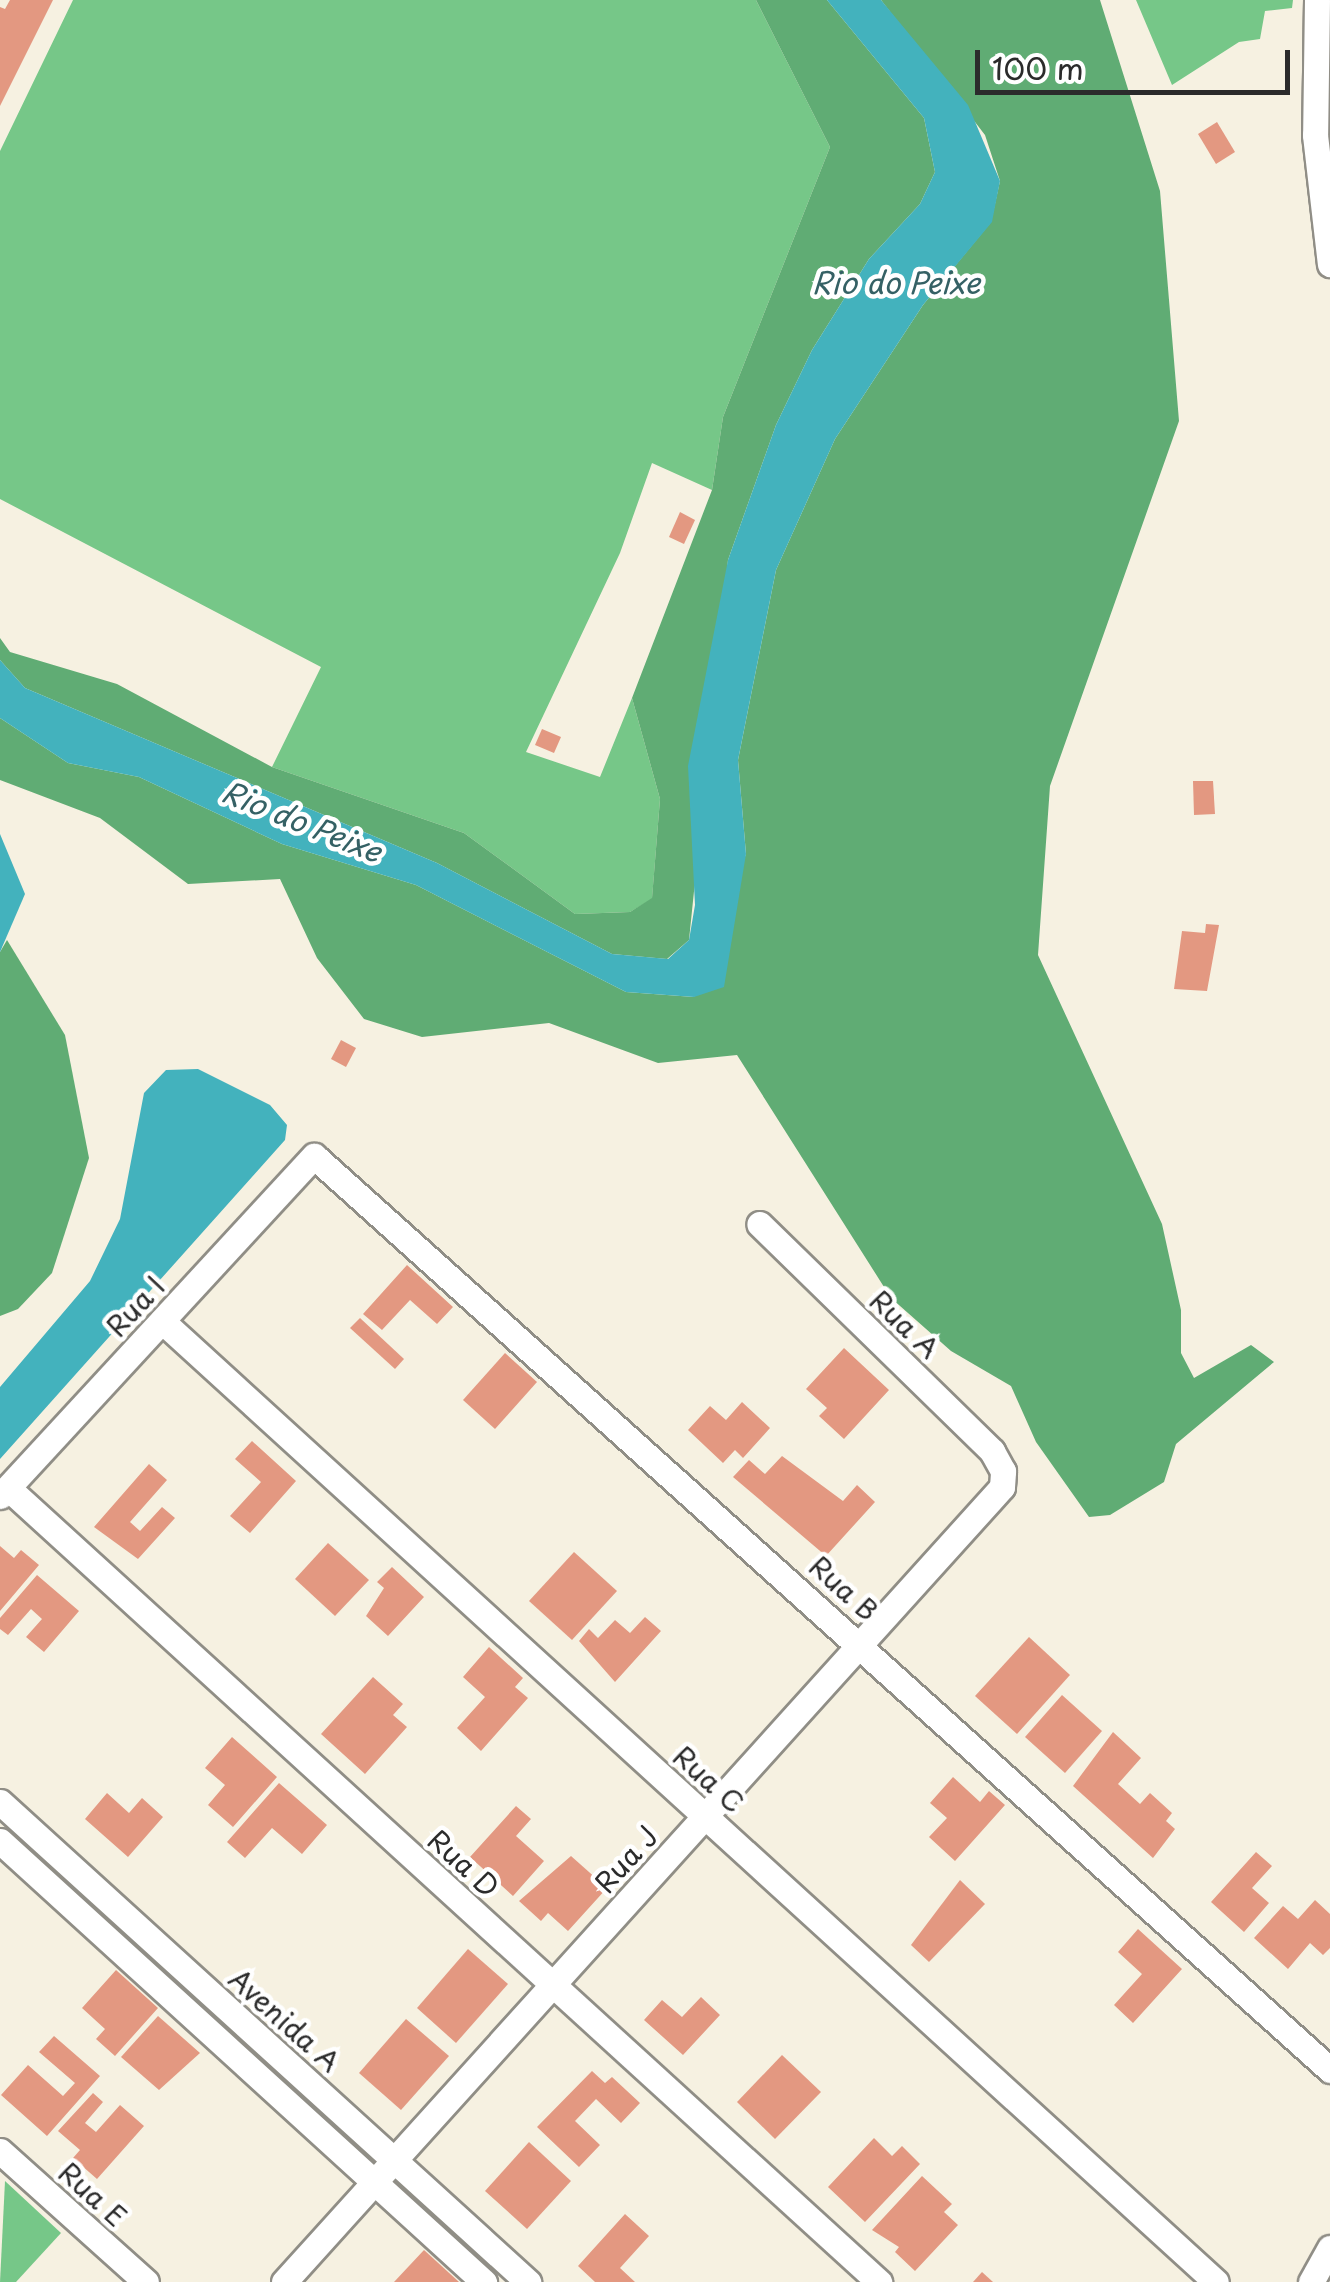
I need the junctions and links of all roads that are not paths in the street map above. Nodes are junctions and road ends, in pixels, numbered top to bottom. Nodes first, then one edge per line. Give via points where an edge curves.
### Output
1 (1317, 0) edge
2 (1330, 264) edge
3 (314, 1156) joint
4 (759, 1224) dead end
5 (162, 1321) junction
6 (1004, 1471) joint
7 (4, 1492) edge
8 (861, 1644) junction
9 (0, 1802) edge
10 (705, 1816) junction
11 (0, 1841) edge
12 (76, 1870) junction
13 (56, 1892) junction
14 (553, 1984) junction
15 (1330, 2070) edge
16 (0, 2151) edge
17 (394, 2160) junction
18 (374, 2183) junction
19 (1330, 2248) edge
20 (146, 2282) edge
21 (284, 2282) edge
22 (484, 2282) edge
23 (528, 2282) edge
24 (880, 2282) edge
25 (1216, 2282) edge
26 (1310, 2282) edge

1 - 2 street via 1315,136
3 - 5 street, Rua I
3 - 8 street, Rua B
4 - 6 street, Rua A via 992,1451
5 - 7 street, Rua I
5 - 10 street, Rua C
6 - 8 street, Rua J via 1002,1487
7 - 14 street, Rua D
8 - 10 street, Rua J
8 - 15 street, Rua B
9 - 12 street, Avenida A
10 - 14 street, Rua J
10 - 25 street, Rua C
11 - 13 street
12 - 13 street
12 - 17 street, Avenida A
13 - 18 street
14 - 17 street, Rua J
14 - 24 street, Rua D
16 - 20 street, Rua E
17 - 18 street, Rua J
17 - 23 street, Avenida A
18 - 21 street, Rua J
18 - 22 street
19 - 26 street

